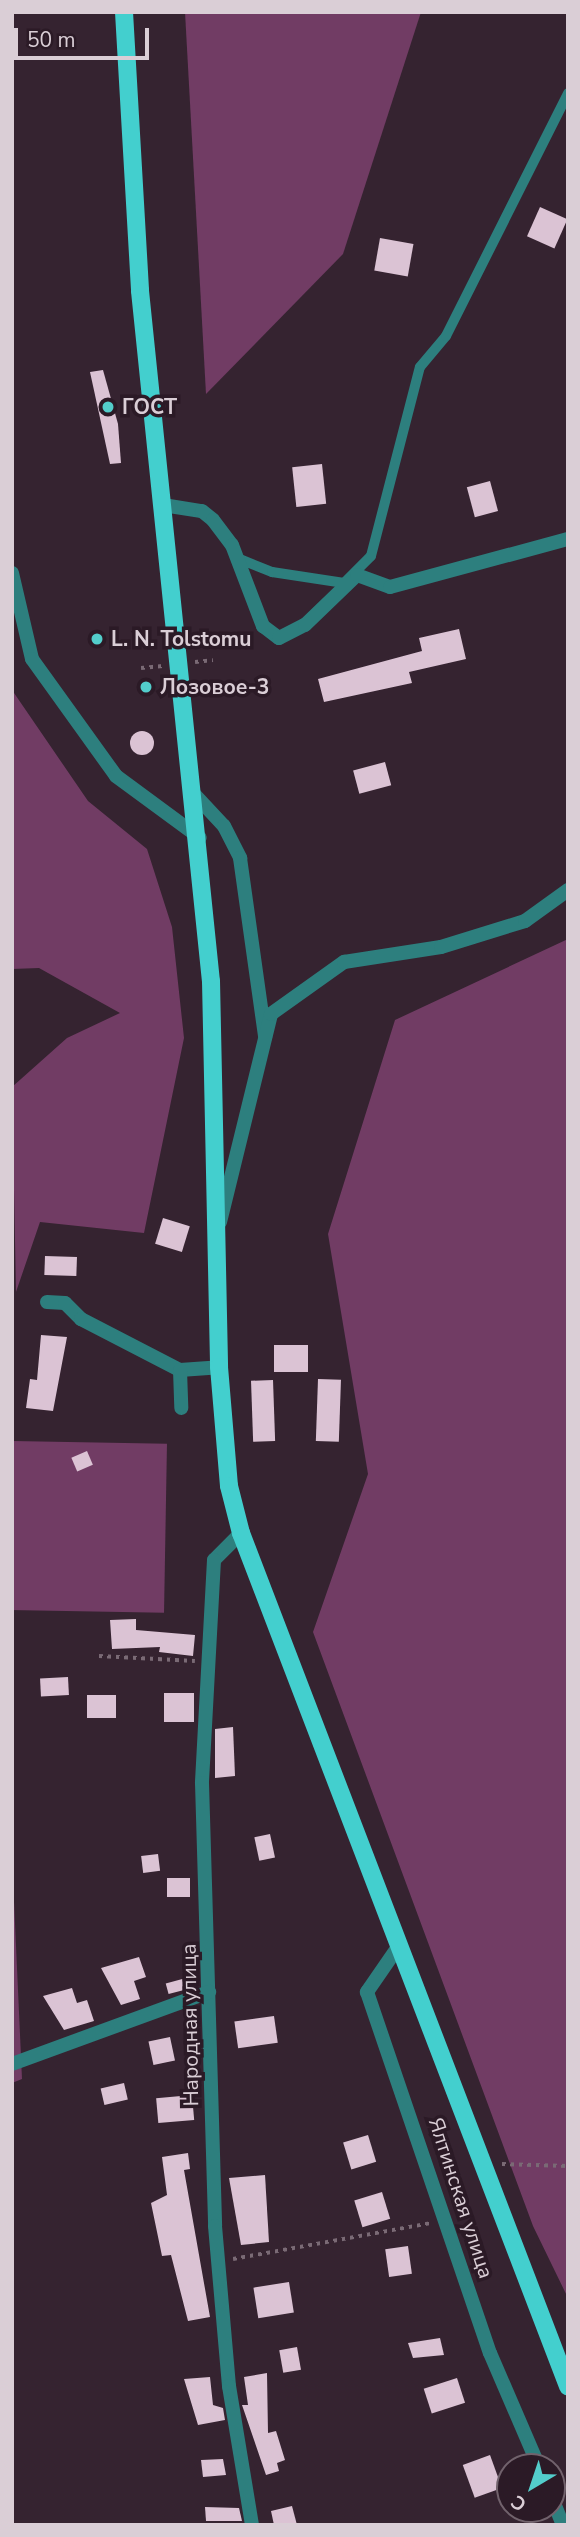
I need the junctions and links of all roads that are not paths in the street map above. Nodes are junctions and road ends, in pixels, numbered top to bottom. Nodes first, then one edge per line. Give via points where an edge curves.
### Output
1 (124, 12) edge
2 (568, 93) edge
3 (163, 505) junction
4 (568, 539) edge
5 (237, 558) junction
6 (12, 573) edge
7 (344, 583) junction
8 (195, 795) junction
9 (200, 838) junction
10 (568, 890) edge
11 (265, 1038) junction
12 (216, 1237) junction
13 (47, 1302) dead end
14 (219, 1367) junction
15 (180, 1370) junction
16 (181, 1408) dead end
17 (241, 1533) junction
18 (398, 1947) junction
19 (209, 1992) junction
20 (12, 2064) edge
21 (568, 2386) edge
22 (533, 2453) edge
23 (252, 2525) edge

1 - 3 main road via 140,291
2 - 7 lane via 458,313 421,367 371,556
3 - 5 street via 202,511
3 - 8 main road
4 - 7 street via 390,587 357,575
5 - 7 lane via 272,572
5 - 7 street via 263,626 279,638 305,625
6 - 9 street via 32,659 116,776
8 - 9 main road
8 - 11 street via 224,826 240,858 248,886 254,996
9 - 12 main road via 211,981
10 - 11 street via 526,922 441,947 344,962 271,1014
11 - 12 street
12 - 14 main road
13 - 15 street via 65,1303 81,1319
14 - 15 street
14 - 17 main road via 229,1486
15 - 16 street
17 - 18 main road
17 - 19 street, Народная улица via 214,1560 204,1662
18 - 21 main road
18 - 22 street, Ялтинская улица via 367,1992 490,2354
19 - 20 street
19 - 23 street, Народная улица via 217,2261 229,2386

